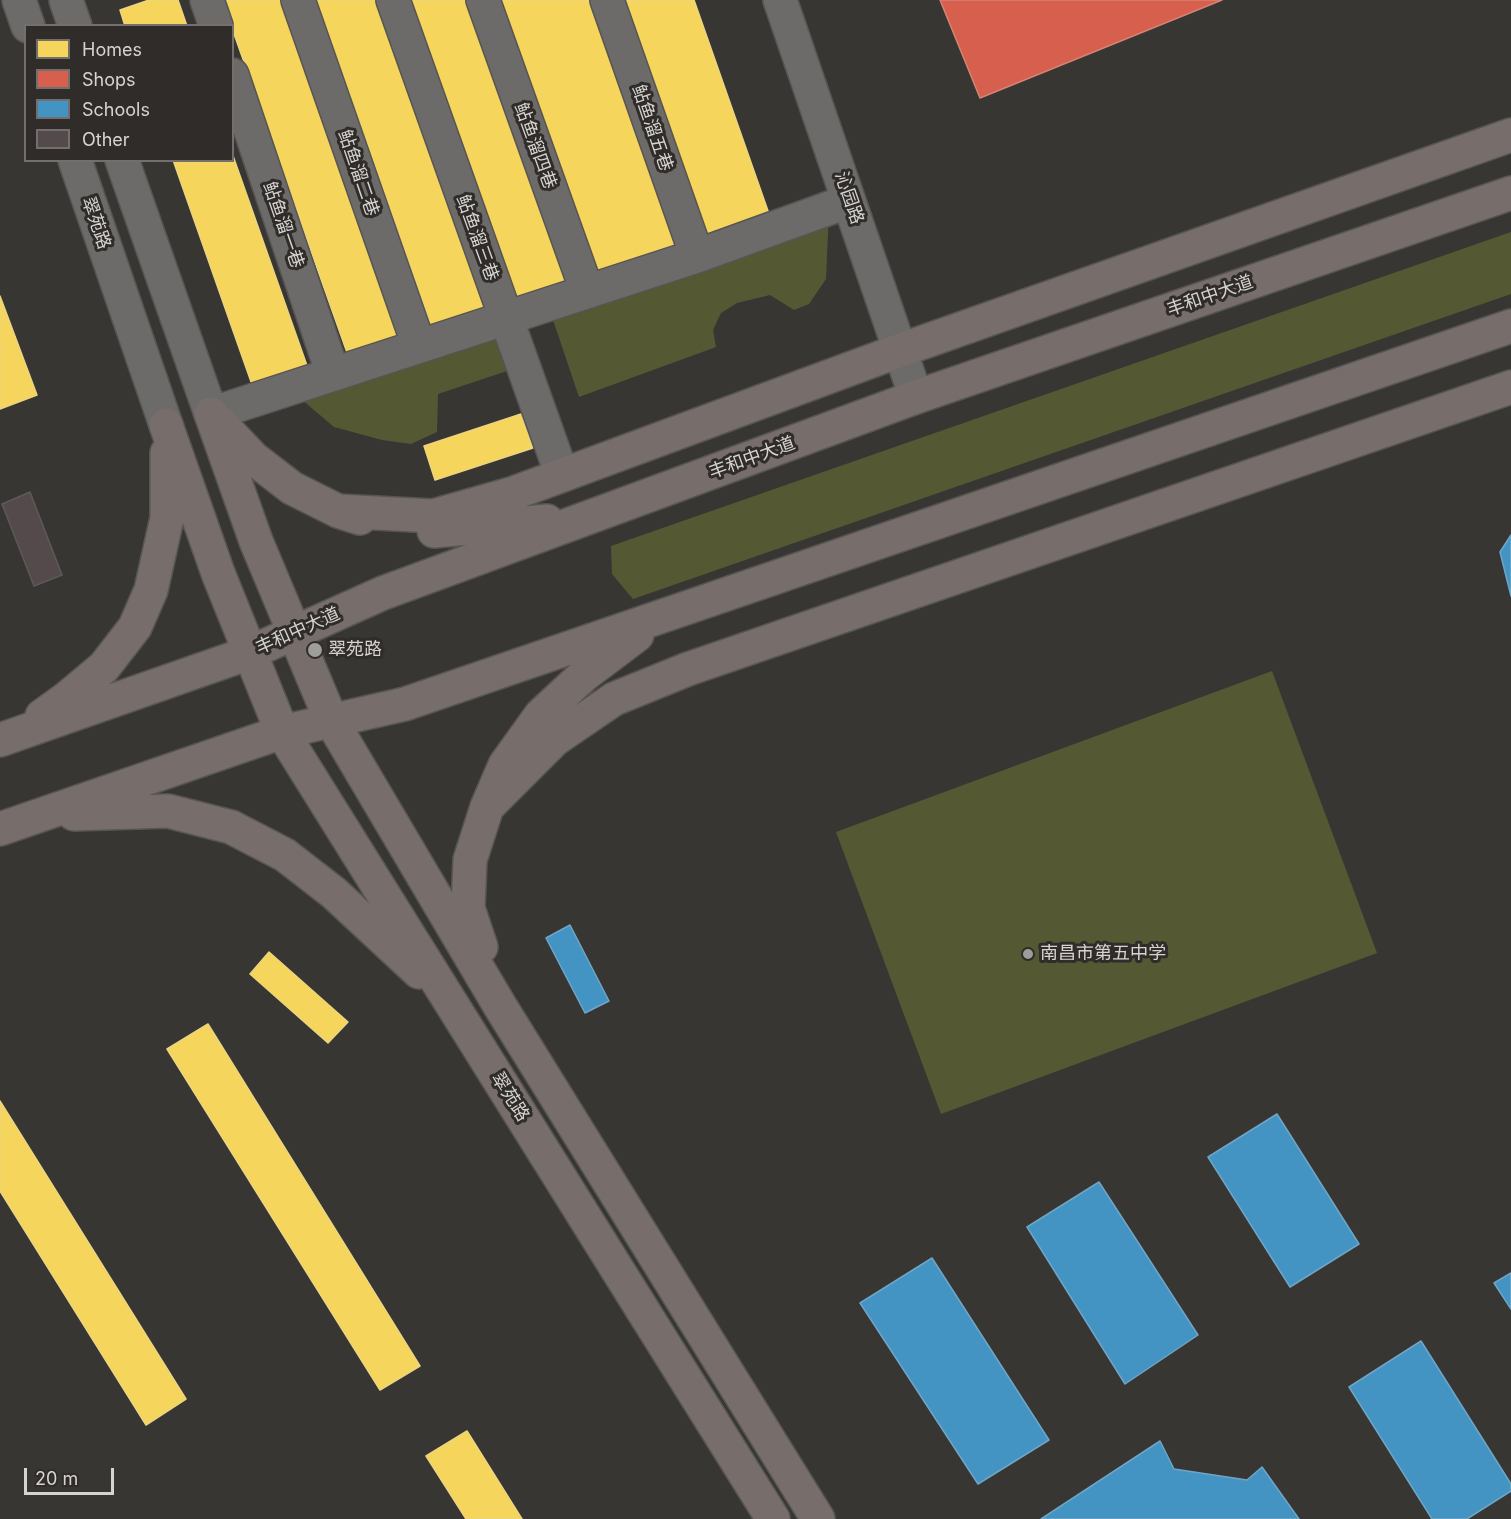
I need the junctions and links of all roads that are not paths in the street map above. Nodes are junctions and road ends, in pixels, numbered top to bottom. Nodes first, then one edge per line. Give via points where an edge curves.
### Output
1 (19, 0) edge
2 (66, 0) edge
3 (207, 0) edge
4 (298, 0) edge
5 (393, 0) edge
6 (483, 0) edge
7 (607, 0) edge
8 (780, 0) edge
9 (27, 24) edge
10 (74, 24) edge
11 (215, 24) edge
12 (234, 81) edge
13 (1511, 135) edge
14 (76, 162) edge
15 (123, 162) edge
16 (1511, 193) edge
17 (849, 201) junction
18 (697, 256) junction
19 (587, 291) junction
20 (506, 318) junction
21 (1511, 326) edge
22 (419, 346) junction
23 (901, 350) junction
24 (333, 374) junction
25 (1511, 387) edge
26 (916, 397) junction
27 (211, 414) junction
28 (166, 424) junction
29 (562, 475) junction
30 (338, 511) junction
31 (591, 517) junction
32 (662, 617) junction
33 (295, 633) junction
34 (249, 653) junction
35 (331, 720) junction
36 (282, 732) junction
37 (3, 738) edge
38 (487, 807) junction
39 (39, 815) junction
40 (0, 829) edge
41 (0, 842) edge
42 (451, 1002) junction
43 (500, 1006) junction
44 (773, 1519) edge
45 (818, 1519) edge

1 - 9 street
2 - 10 street
3 - 11 street
4 - 22 street, 鲇鱼溜二巷
5 - 20 street, 鲇鱼溜三巷
6 - 19 street, 鲇鱼溜四巷
7 - 18 street, 鲇鱼溜五巷
8 - 17 street, 沁园路
12 - 24 street, 鲇鱼溜一巷
13 - 23 main road
14 - 28 street, 翠苑路
15 - 27 street
16 - 26 main road, 丰和中大道
17 - 18 street
17 - 23 street, 沁园路
18 - 19 street
19 - 20 street
20 - 22 street
20 - 29 street, 鲇鱼溜三巷
21 - 32 main road
22 - 24 street
23 - 26 street, 沁园路
23 - 29 main road
24 - 27 street
25 - 38 main road via 688,669 614,699 554,740
26 - 31 main road, 丰和中大道
27 - 30 main road via 261,464 292,488
27 - 33 main road via 256,541
28 - 34 main road, 翠苑路
28 - 37 main road via 167,518 151,590 135,627 104,667 67,698
29 - 30 main road via 433,516
30 - 31 main road via 384,525 435,531
31 - 33 main road, 丰和中大道 via 383,593
32 - 35 main road via 405,704
32 - 38 main road via 584,675 541,715 505,765
33 - 34 main road, 丰和中大道
33 - 35 main road
34 - 36 main road, 翠苑路
34 - 37 main road, 丰和中大道
35 - 36 main road
35 - 43 main road
36 - 39 main road
36 - 42 main road, 翠苑路
38 - 43 main road via 470,860 468,908
39 - 40 main road
39 - 41 street
39 - 42 main road via 168,811 231,827 285,855 333,893
42 - 44 main road, 翠苑路
43 - 45 main road

